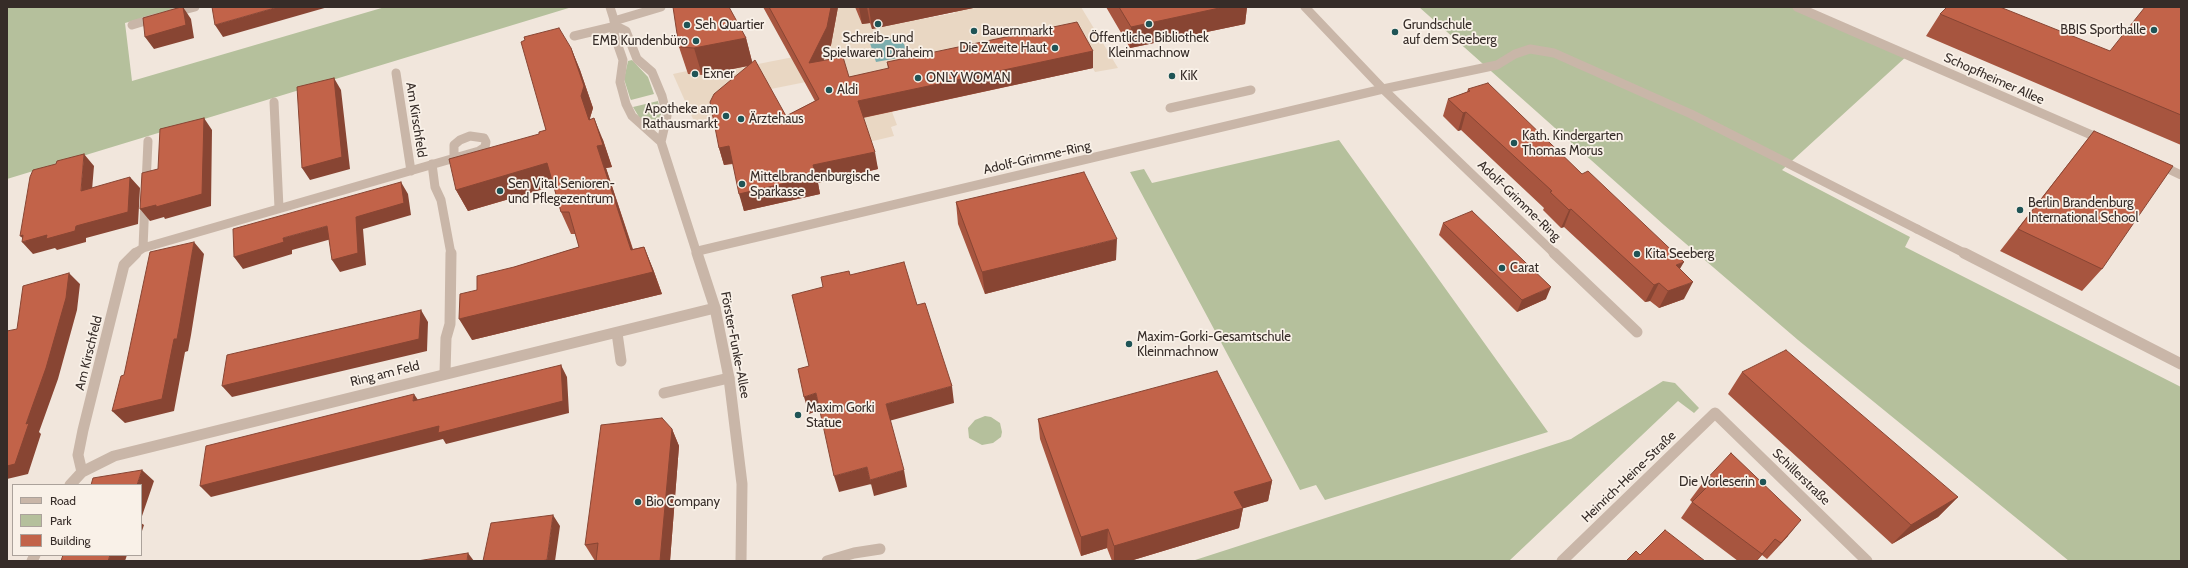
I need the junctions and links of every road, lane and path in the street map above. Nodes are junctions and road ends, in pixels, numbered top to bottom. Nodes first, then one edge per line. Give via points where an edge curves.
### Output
1 (195, 7) edge
2 (610, 7) edge
3 (661, 7) edge
4 (1305, 7) edge
5 (1797, 7) edge
6 (615, 23) junction
7 (132, 25) dead end
8 (574, 36) dead end
9 (396, 73) dead end
10 (1383, 89) junction
11 (1251, 90) dead end
12 (274, 102) dead end
13 (1170, 108) dead end
14 (148, 140) dead end
15 (660, 142) junction
16 (2109, 143) edge
17 (454, 157) edge
18 (2152, 162) edge
19 (432, 164) junction
20 (411, 170) junction
21 (2181, 175) edge
22 (279, 208) junction
23 (142, 248) junction
24 (698, 251) junction
25 (715, 308) junction
26 (1637, 332) dead end
27 (617, 333) junction
28 (621, 361) dead end
29 (2181, 364) edge
30 (445, 373) junction
31 (729, 378) junction
32 (664, 393) dead end
33 (1715, 413) joint
34 (82, 472) junction
35 (71, 484) edge
36 (880, 549) dead end
37 (741, 561) edge
38 (827, 561) edge
39 (1562, 561) edge
40 (1866, 561) edge

1 - 7 street
2 - 6 street, Förster-Funke-Allee
3 - 6 street
4 - 10 street, Adolf-Grimme-Ring
5 - 16 street, Schopfheimer Allee
6 - 8 street
6 - 15 street, Förster-Funke-Allee via 614,34 623,60 620,82 626,104 632,116
6 - 15 street, Förster-Funke-Allee via 626,31 637,59 652,72 662,96 667,116
9 - 20 street, Am Kirschfeld
10 - 24 street, Adolf-Grimme-Ring
10 - 26 street, Adolf-Grimme-Ring
10 - 29 street, Adolf-Grimme-Ring via 1497,65 1515,54 1530,49 1554,53 1691,114
11 - 13 street
12 - 22 street
14 - 23 street
15 - 24 street, Förster-Funke-Allee
17 - 19 street, Am Kirschfeld
18 - 21 street
19 - 20 street, Am Kirschfeld
19 - 30 street via 435,188 442,200 452,261
20 - 22 street, Am Kirschfeld
22 - 23 street, Am Kirschfeld
23 - 34 street, Am Kirschfeld via 124,265 78,455
24 - 25 street, Förster-Funke-Allee
25 - 27 street, Ring am Feld
25 - 31 street, Förster-Funke-Allee
27 - 28 street
27 - 30 street, Ring am Feld
30 - 34 street, Ring am Feld via 114,456
31 - 32 street
31 - 37 street, Förster-Funke-Allee via 742,484
33 - 39 street, Heinrich-Heine-Straße
33 - 40 street, Schillerstraße
34 - 35 street, Ring am Feld
36 - 38 street

